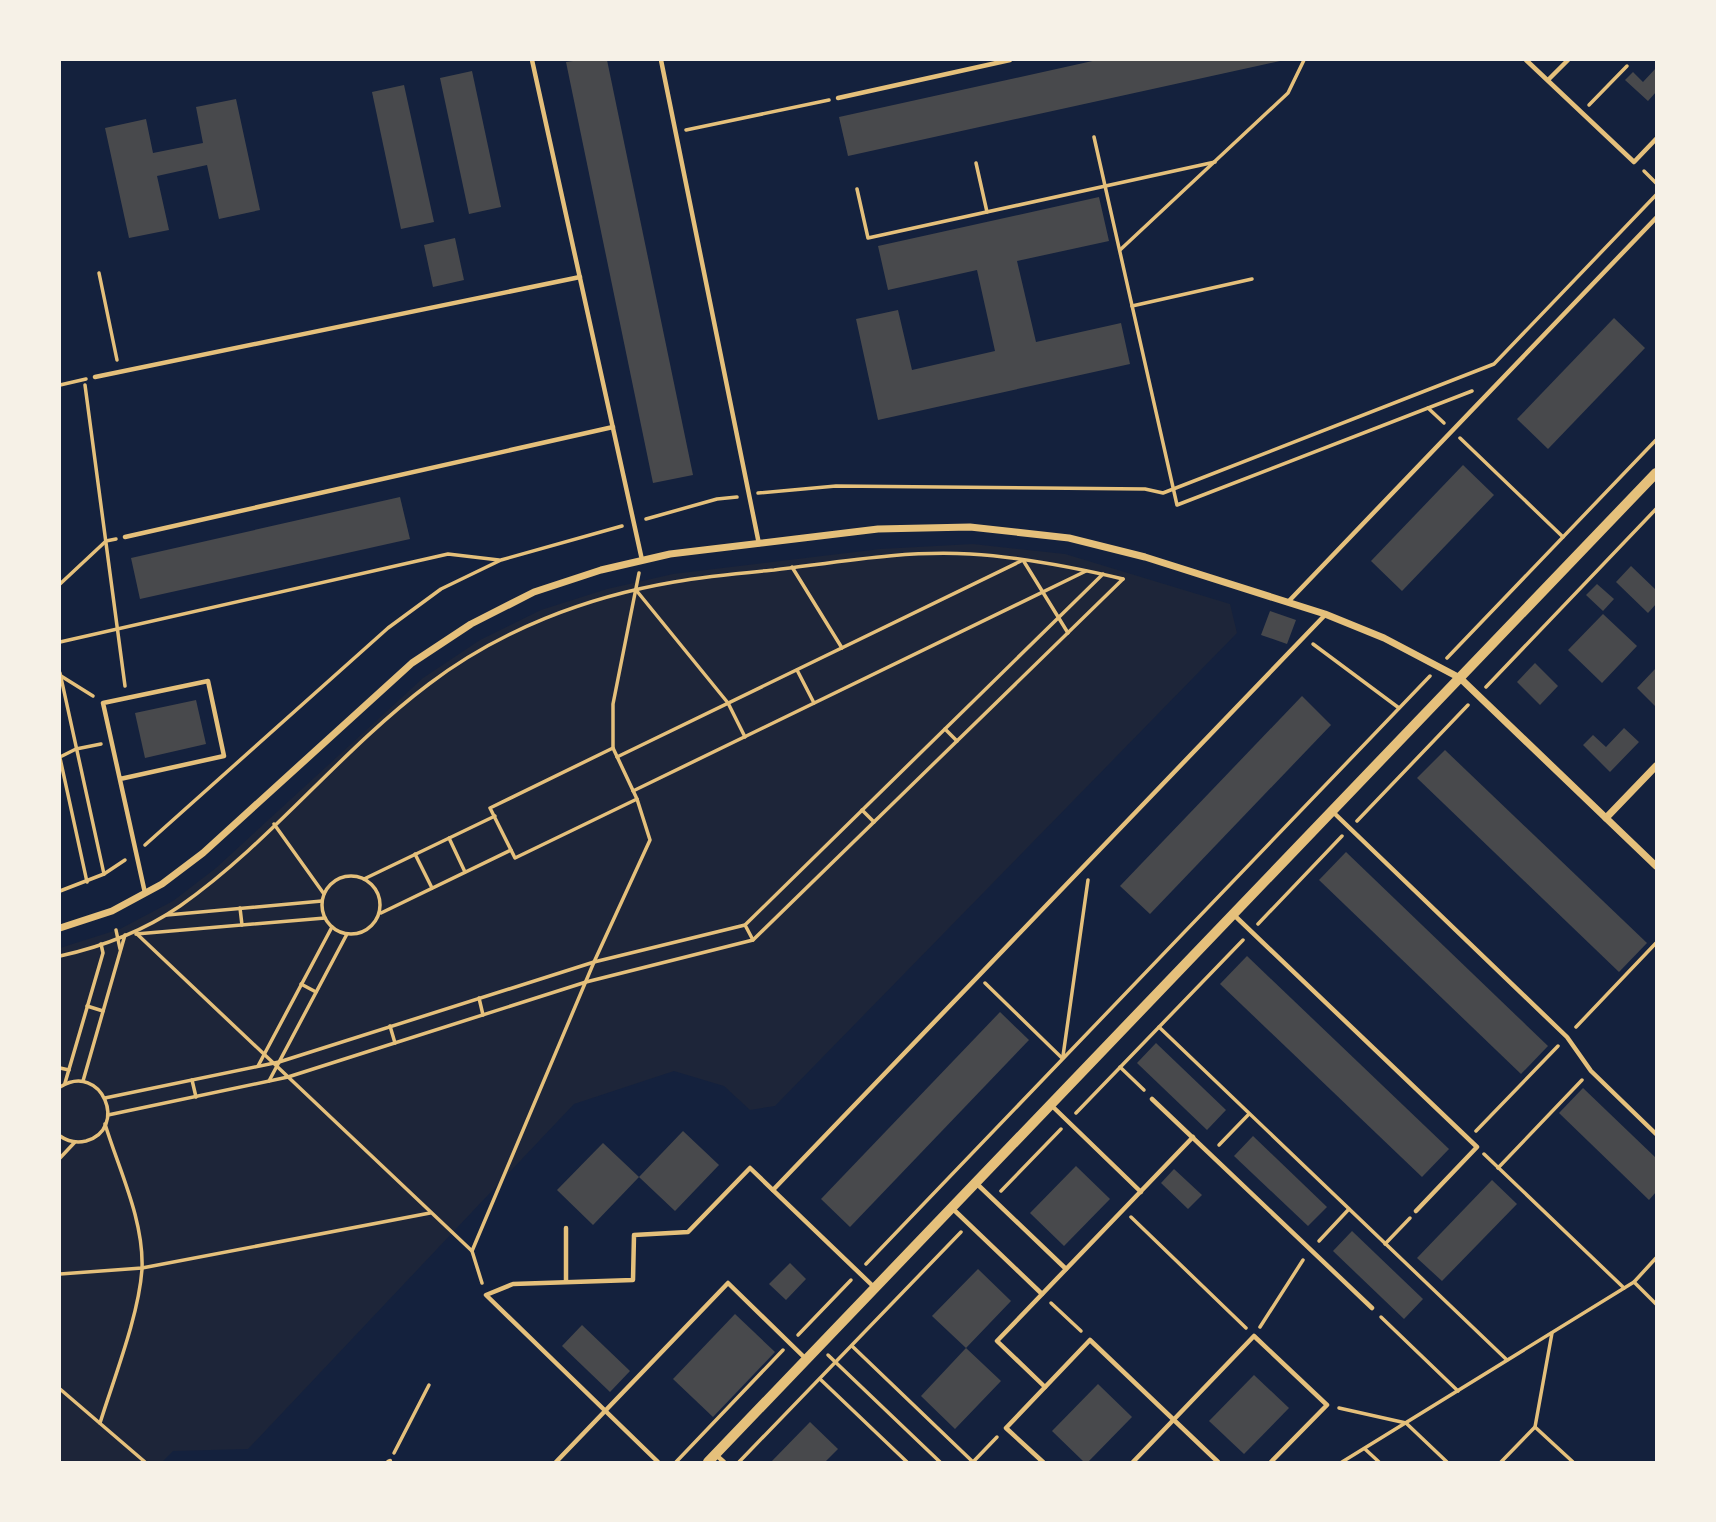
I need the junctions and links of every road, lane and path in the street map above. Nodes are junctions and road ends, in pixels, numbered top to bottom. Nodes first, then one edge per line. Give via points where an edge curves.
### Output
1 (533, 60) edge
2 (661, 60) edge
3 (1010, 60) edge
4 (1304, 60) edge
5 (1526, 60) edge
6 (1568, 60) edge
7 (1627, 66) dead end
8 (1548, 80) junction
9 (838, 98) joint
10 (1582, 112) junction
11 (675, 132) junction
12 (1094, 136) dead end
13 (1657, 139) edge
14 (1215, 162) junction
15 (1634, 162) junction
16 (976, 163) dead end
17 (1657, 183) edge
18 (1105, 186) junction
19 (856, 189) dead end
20 (1657, 195) edge
21 (987, 212) junction
22 (1657, 218) edge
23 (1119, 250) junction
24 (99, 273) dead end
25 (580, 276) junction
26 (1252, 279) dead end
27 (1132, 306) junction
28 (120, 372) junction
29 (95, 377) joint
30 (1502, 379) junction
31 (84, 380) junction
32 (60, 385) edge
33 (1428, 408) junction
34 (613, 427) junction
35 (1452, 431) junction
36 (1657, 440) edge
37 (1657, 473) edge
38 (1173, 489) junction
39 (776, 491) dead end
40 (1657, 509) edge
41 (125, 537) dead end
42 (1563, 537) junction
43 (106, 541) junction
44 (565, 541) dead end
45 (758, 544) junction
46 (501, 560) junction
47 (1023, 560) junction
48 (642, 561) junction
49 (792, 567) junction
50 (1087, 570) junction
51 (1103, 574) junction
52 (60, 584) edge
53 (636, 590) junction
54 (1043, 592) junction
55 (1288, 602) junction
56 (1325, 614) junction
57 (1059, 618) junction
58 (117, 629) junction
59 (1068, 633) junction
60 (1303, 637) junction
61 (60, 642) edge
62 (842, 648) junction
63 (1439, 666) junction
64 (797, 670) junction
65 (60, 674) edge
66 (1460, 678) junction
67 (1478, 695) junction
68 (127, 698) junction
69 (103, 703) junction
70 (728, 703) junction
71 (814, 703) junction
72 (1399, 708) junction
73 (1416, 724) junction
74 (945, 729) junction
75 (745, 737) junction
76 (112, 741) junction
77 (957, 741) junction
78 (1434, 741) junction
79 (613, 748) junction
80 (76, 749) junction
81 (60, 757) edge
82 (617, 757) junction
83 (1657, 766) edge
84 (120, 779) junction
85 (633, 791) junction
86 (637, 799) junction
87 (862, 810) junction
88 (1332, 812) junction
89 (495, 816) junction
90 (1606, 818) junction
91 (874, 821) junction
92 (274, 824) junction
93 (1350, 829) junction
94 (449, 838) junction
95 (148, 843) dead end
96 (511, 850) junction
97 (415, 854) junction
98 (1092, 858) junction
99 (1657, 866) edge
100 (465, 872) junction
101 (364, 879) junction
102 (87, 882) junction
103 (432, 888) junction
104 (60, 891) edge
105 (145, 893) junction
106 (324, 894) junction
107 (322, 901) junction
108 (240, 908) junction
109 (380, 913) junction
110 (1234, 914) junction
111 (163, 915) junction
112 (325, 918) junction
113 (242, 925) junction
114 (745, 925) junction
115 (332, 927) junction
116 (60, 928) edge
117 (116, 930) dead end
118 (1251, 931) junction
119 (136, 934) junction
120 (347, 934) junction
121 (125, 935) junction
122 (118, 938) junction
123 (753, 940) junction
124 (100, 944) junction
125 (121, 951) junction
126 (60, 956) edge
127 (594, 962) junction
128 (978, 977) junction
129 (586, 982) junction
130 (301, 984) junction
131 (316, 992) junction
132 (479, 998) junction
133 (87, 1006) junction
134 (103, 1011) junction
135 (483, 1015) junction
136 (390, 1026) junction
137 (1159, 1027) junction
138 (395, 1043) junction
139 (264, 1054) junction
140 (1063, 1059) junction
141 (276, 1064) junction
142 (258, 1066) junction
143 (1120, 1067) junction
144 (60, 1068) edge
145 (69, 1070) junction
146 (1591, 1071) junction
147 (288, 1077) junction
148 (192, 1080) junction
149 (83, 1081) junction
150 (269, 1081) junction
151 (65, 1083) junction
152 (60, 1087) edge
153 (196, 1097) junction
154 (105, 1098) junction
155 (1152, 1098) joint
156 (1051, 1105) junction
157 (1249, 1114) junction
158 (108, 1115) junction
159 (1068, 1122) junction
160 (105, 1124) junction
161 (1657, 1134) edge
162 (60, 1136) edge
163 (1193, 1137) junction
164 (75, 1142) junction
165 (1477, 1147) junction
166 (1210, 1154) junction
167 (60, 1158) edge
168 (1498, 1168) junction
169 (976, 1183) junction
170 (774, 1190) junction
171 (1141, 1192) junction
172 (993, 1199) junction
173 (952, 1208) junction
174 (1349, 1209) junction
175 (1123, 1210) junction
176 (1416, 1211) joint
177 (431, 1213) junction
178 (969, 1224) junction
179 (566, 1228) dead end
180 (1385, 1244) junction
181 (1310, 1250) junction
182 (472, 1251) junction
183 (1657, 1258) edge
184 (142, 1268) junction
185 (1066, 1269) junction
186 (859, 1272) junction
187 (479, 1273) dead end
188 (60, 1274) edge
189 (565, 1282) junction
190 (1634, 1282) junction
191 (876, 1288) junction
192 (1624, 1288) junction
193 (1042, 1294) junction
194 (1657, 1304) edge
195 (1372, 1308) joint
196 (1552, 1333) junction
197 (1254, 1336) junction
198 (1090, 1340) junction
199 (790, 1343) junction
200 (852, 1346) junction
201 (807, 1360) junction
202 (1507, 1360) junction
203 (836, 1363) junction
204 (820, 1379) junction
205 (429, 1385) dead end
206 (1045, 1387) junction
207 (60, 1389) edge
208 (1458, 1391) junction
209 (1326, 1405) junction
210 (605, 1411) junction
211 (1173, 1420) junction
212 (100, 1423) junction
213 (1406, 1423) junction
214 (1006, 1427) junction
215 (1535, 1427) junction
216 (1365, 1448) junction
217 (683, 1455) junction
218 (716, 1460) edge
219 (145, 1462) edge
220 (389, 1462) edge
221 (556, 1462) edge
222 (659, 1462) edge
223 (676, 1462) edge
224 (691, 1462) edge
225 (740, 1462) edge
226 (907, 1462) edge
227 (940, 1462) edge
228 (973, 1462) edge
229 (1043, 1462) edge
230 (1133, 1462) edge
231 (1218, 1462) edge
232 (1271, 1462) edge
233 (1342, 1462) edge
234 (1379, 1462) edge
235 (1447, 1462) edge
236 (1501, 1462) edge
237 (1573, 1462) edge

1 - 25 lane
2 - 11 lane
3 - 9 lane
4 - 14 path via 1289,93
5 - 8 lane
6 - 8 lane
7 - 10 path
8 - 10 lane
9 - 11 path
10 - 15 lane
11 - 45 lane
12 - 18 path
13 - 15 lane
14 - 18 path
14 - 23 path
15 - 17 path
16 - 21 path
18 - 21 path
18 - 23 path
19 - 21 path via 868,239
20 - 38 path via 1494,365
22 - 30 lane
23 - 27 path
24 - 28 path
25 - 28 lane
25 - 34 lane
26 - 27 path
27 - 38 path
28 - 29 lane
29 - 31 path
30 - 33 path
30 - 35 lane
31 - 32 path
31 - 43 path
33 - 35 path
33 - 38 path via 1177,505
34 - 41 lane
34 - 48 lane
35 - 42 path
35 - 55 lane
36 - 42 path
37 - 66 street
38 - 39 path via 1163,493 1145,489 836,486
40 - 67 path
42 - 63 path
43 - 52 path
43 - 58 path
44 - 46 path
45 - 48 street
45 - 55 street via 878,529 970,527 1069,538
46 - 58 path via 448,554
46 - 95 path via 441,589 388,628
47 - 49 path via 969,554 881,556
47 - 50 path
47 - 54 path
47 - 62 path
48 - 53 path
48 - 105 street via 534,592 471,624 412,663 203,853
49 - 53 path
49 - 62 path
50 - 51 path
50 - 54 path
51 - 57 path
51 - 59 path via 1123,579
53 - 70 path
53 - 79 path via 613,704
53 - 92 path via 545,618 485,647 429,684
54 - 57 path
54 - 71 path
55 - 56 street
56 - 60 lane
56 - 63 street
57 - 59 path
57 - 74 path
58 - 61 path
58 - 68 path
59 - 77 path
60 - 72 path
60 - 98 lane
62 - 64 path
63 - 66 street
63 - 72 path
64 - 70 path
64 - 71 path
65 - 69 path
65 - 80 path
66 - 67 street
66 - 73 street
67 - 78 path
67 - 90 street
68 - 69 lane
68 - 84 lane via 208,681 224,756
69 - 76 lane
70 - 75 path
70 - 82 path
71 - 75 path
72 - 73 path
72 - 140 path
73 - 78 path
73 - 88 street
74 - 77 path
74 - 87 path
75 - 85 path
76 - 80 path
76 - 84 lane
77 - 91 path
78 - 93 path
79 - 82 path
79 - 89 path via 491,808
80 - 81 path
80 - 102 path via 104,874
81 - 102 path
82 - 85 path
83 - 90 street
84 - 105 lane
85 - 86 path
86 - 96 path via 515,858
86 - 127 path via 650,840
87 - 91 path
87 - 114 path
88 - 93 lane
88 - 110 street
89 - 94 path
89 - 96 path
90 - 99 street
91 - 123 path
92 - 106 path
92 - 111 path via 221,874
93 - 118 path
93 - 146 lane via 1567,1037
94 - 97 path
94 - 100 path
96 - 100 path
97 - 101 path
97 - 103 path
98 - 128 lane
98 - 140 path
100 - 103 path
101 - 106 path via 337,879
101 - 109 path via 376,890
102 - 104 path
103 - 109 path
105 - 116 street via 112,911
106 - 107 path
107 - 108 path
107 - 112 path
108 - 111 path
108 - 113 path
109 - 120 path via 367,930
110 - 118 lane
110 - 156 street
111 - 121 path
112 - 113 path
112 - 115 path
113 - 119 path
114 - 123 path
114 - 127 path
115 - 120 path
115 - 130 path
117 - 122 path
118 - 137 path
118 - 165 lane
119 - 121 path
119 - 139 path
120 - 131 path
121 - 122 path
121 - 125 path
122 - 124 path
122 - 125 path
123 - 129 path
124 - 126 path
124 - 133 path via 103,953
125 - 134 path
127 - 129 path
127 - 132 path
128 - 140 path
128 - 170 lane
129 - 135 path
129 - 182 path
130 - 131 path
130 - 139 path
131 - 141 path
132 - 135 path
132 - 136 path
133 - 134 path
133 - 145 path
134 - 149 path
135 - 138 path
136 - 138 path
136 - 141 path
137 - 143 path
137 - 157 path
138 - 147 path
139 - 141 path
139 - 142 path
140 - 186 path
141 - 142 path
141 - 147 path
141 - 150 path
142 - 148 path
143 - 155 path
143 - 159 path
144 - 145 path
145 - 151 path
146 - 161 lane
146 - 168 path
147 - 150 path
147 - 177 path
148 - 153 path
148 - 154 path
149 - 151 path
149 - 154 path
150 - 153 path
151 - 152 path
153 - 158 path
154 - 158 path
155 - 163 lane
156 - 159 lane
156 - 169 street
157 - 166 path
157 - 174 path
158 - 160 path
159 - 171 lane
159 - 172 path
160 - 164 path via 93,1138
160 - 184 path via 137,1223
162 - 164 path
163 - 166 lane
163 - 171 lane
164 - 167 path
165 - 168 path
165 - 176 lane
166 - 181 lane
168 - 192 path
169 - 172 lane
169 - 173 street
170 - 186 lane
170 - 189 lane via 750,1168 688,1232 634,1235 633,1280
171 - 175 lane
172 - 185 lane
173 - 178 lane
173 - 191 street
174 - 180 path
174 - 181 path
175 - 185 lane
175 - 197 path
176 - 180 path
177 - 182 path
177 - 184 path
178 - 193 lane
178 - 200 path
179 - 189 lane
180 - 202 path
181 - 195 lane
181 - 197 path
182 - 187 path
183 - 190 path
184 - 188 path
184 - 212 path
185 - 193 lane
186 - 191 lane
186 - 199 path
189 - 210 lane via 513,1284 486,1295
190 - 192 path
190 - 194 path
191 - 201 street
192 - 196 path
193 - 198 path
193 - 206 lane via 997,1341
195 - 208 path
196 - 202 path
196 - 215 path
197 - 209 lane
197 - 211 lane
198 - 206 lane
198 - 211 lane
199 - 201 lane
199 - 210 lane via 728,1283
199 - 217 path
200 - 203 path
200 - 228 path
201 - 218 street
202 - 208 path
203 - 204 path
203 - 227 path
204 - 225 path
204 - 226 path
205 - 220 path
206 - 214 lane
207 - 212 path
208 - 213 path
209 - 213 path
209 - 232 lane
210 - 221 lane
210 - 222 lane
211 - 230 lane
211 - 231 lane
212 - 219 path
213 - 216 path
213 - 235 path
214 - 228 path
214 - 229 lane
215 - 236 path
215 - 237 path
216 - 233 path
216 - 234 path
217 - 223 path
217 - 224 path

